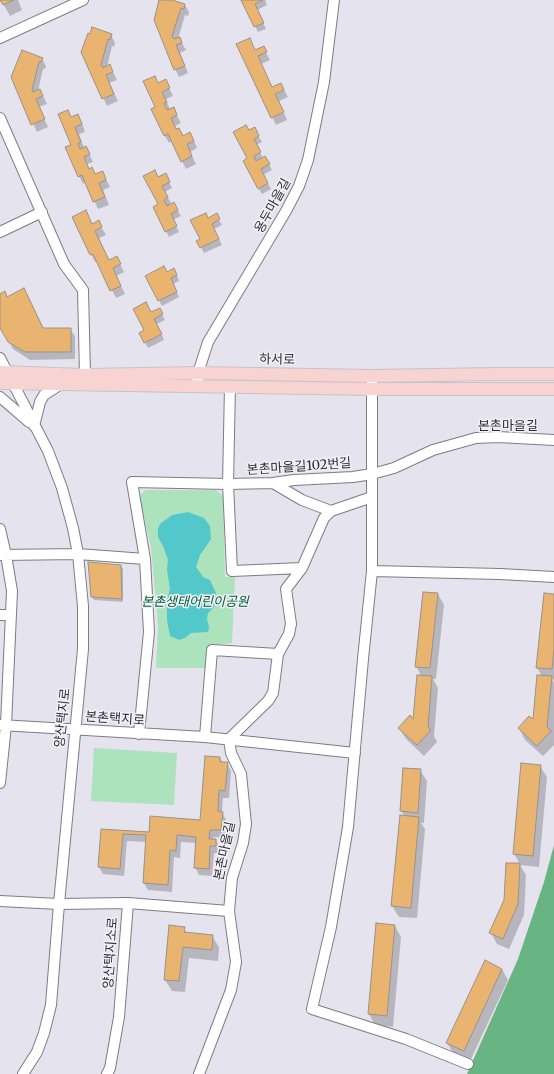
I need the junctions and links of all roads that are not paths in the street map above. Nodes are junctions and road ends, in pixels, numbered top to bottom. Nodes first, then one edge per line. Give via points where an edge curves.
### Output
1 (83, 0) edge
2 (334, 0) edge
3 (0, 38) edge
4 (0, 118) edge
5 (42, 212) junction
6 (0, 232) edge
7 (0, 358) edge
8 (3, 372) edge
9 (198, 373) junction
10 (554, 374) edge
11 (85, 375) junction
12 (372, 376) junction
13 (0, 383) edge
14 (13, 384) junction
15 (61, 384) junction
16 (197, 385) junction
17 (230, 386) junction
18 (554, 388) edge
19 (372, 389) junction
20 (0, 397) edge
21 (34, 426) junction
22 (554, 440) edge
23 (372, 474) junction
24 (273, 482) junction
25 (228, 484) junction
26 (372, 497) junction
27 (331, 511) junction
28 (0, 529) edge
29 (78, 554) junction
30 (3, 555) edge
31 (145, 559) junction
32 (302, 568) junction
33 (372, 571) junction
34 (554, 577) edge
35 (0, 615) edge
36 (11, 615) junction
37 (278, 654) junction
38 (4, 668) edge
39 (3, 725) edge
40 (75, 729) junction
41 (139, 734) junction
42 (205, 737) junction
43 (229, 739) junction
44 (355, 753) junction
45 (0, 783) edge
46 (0, 901) edge
47 (128, 903) junction
48 (58, 904) junction
49 (229, 911) junction
50 (468, 1064) dead end
51 (23, 1074) edge
52 (107, 1074) edge
53 (198, 1074) edge

1 - 3 street
2 - 9 street, 용두마을길 via 324,82 308,160 299,186 208,342
4 - 5 street
5 - 6 street
5 - 11 street via 64,264 83,290
7 - 8 street, 양산택지로
8 - 11 main road, 하서로
8 - 14 street, 양산택지로
9 - 11 main road, 하서로
9 - 12 main road, 하서로
9 - 16 street, 용두마을길
10 - 12 main road, 하서로
12 - 19 street
13 - 14 main road, 하서로
14 - 15 main road, 하서로
14 - 21 street, 양산택지로
15 - 16 main road, 하서로
15 - 21 street via 44,395
16 - 17 main road, 하서로
17 - 19 main road, 하서로
17 - 25 street
18 - 19 main road, 하서로
19 - 23 street
20 - 21 street
21 - 29 street, 양산택지로 via 48,452 62,488
22 - 23 street, 본촌마을길 via 476,438 433,450 394,468
23 - 24 street, 본촌마을길102번길
23 - 26 street
24 - 25 street, 본촌마을길102번길
24 - 27 street via 302,500
25 - 31 street, 본촌마을길102번길 via 132,482
25 - 32 street via 232,571
26 - 27 street
26 - 33 street
27 - 32 street via 324,518
28 - 30 street
29 - 30 street
29 - 31 street
29 - 40 street, 양산택지로 via 83,606 83,649
30 - 36 street via 12,592
31 - 41 street, 본촌마을길102번길 via 149,632
32 - 37 street via 286,589 291,624 289,634
33 - 34 street
33 - 44 street
35 - 36 street
36 - 38 street
37 - 42 street via 212,650
37 - 43 street via 273,693
38 - 39 street
39 - 40 street, 본촌택지로
39 - 45 street
40 - 41 street, 본촌택지로
40 - 48 street, 양산택지로
41 - 42 street, 본촌택지로
42 - 43 street, 본촌택지로
43 - 44 street, 본촌택지로
43 - 49 street, 본촌마을길 via 231,754 241,774 246,824 232,878
44 - 50 street via 348,827 331,927 312,1009 406,1039
46 - 48 street, 양산택지소로
47 - 48 street, 양산택지소로
47 - 49 street
47 - 52 street, 양산택지소로 via 119,1017
48 - 51 street, 양산택지로 via 51,1005 37,1052
49 - 53 street, 본촌마을길 via 236,962 231,990

